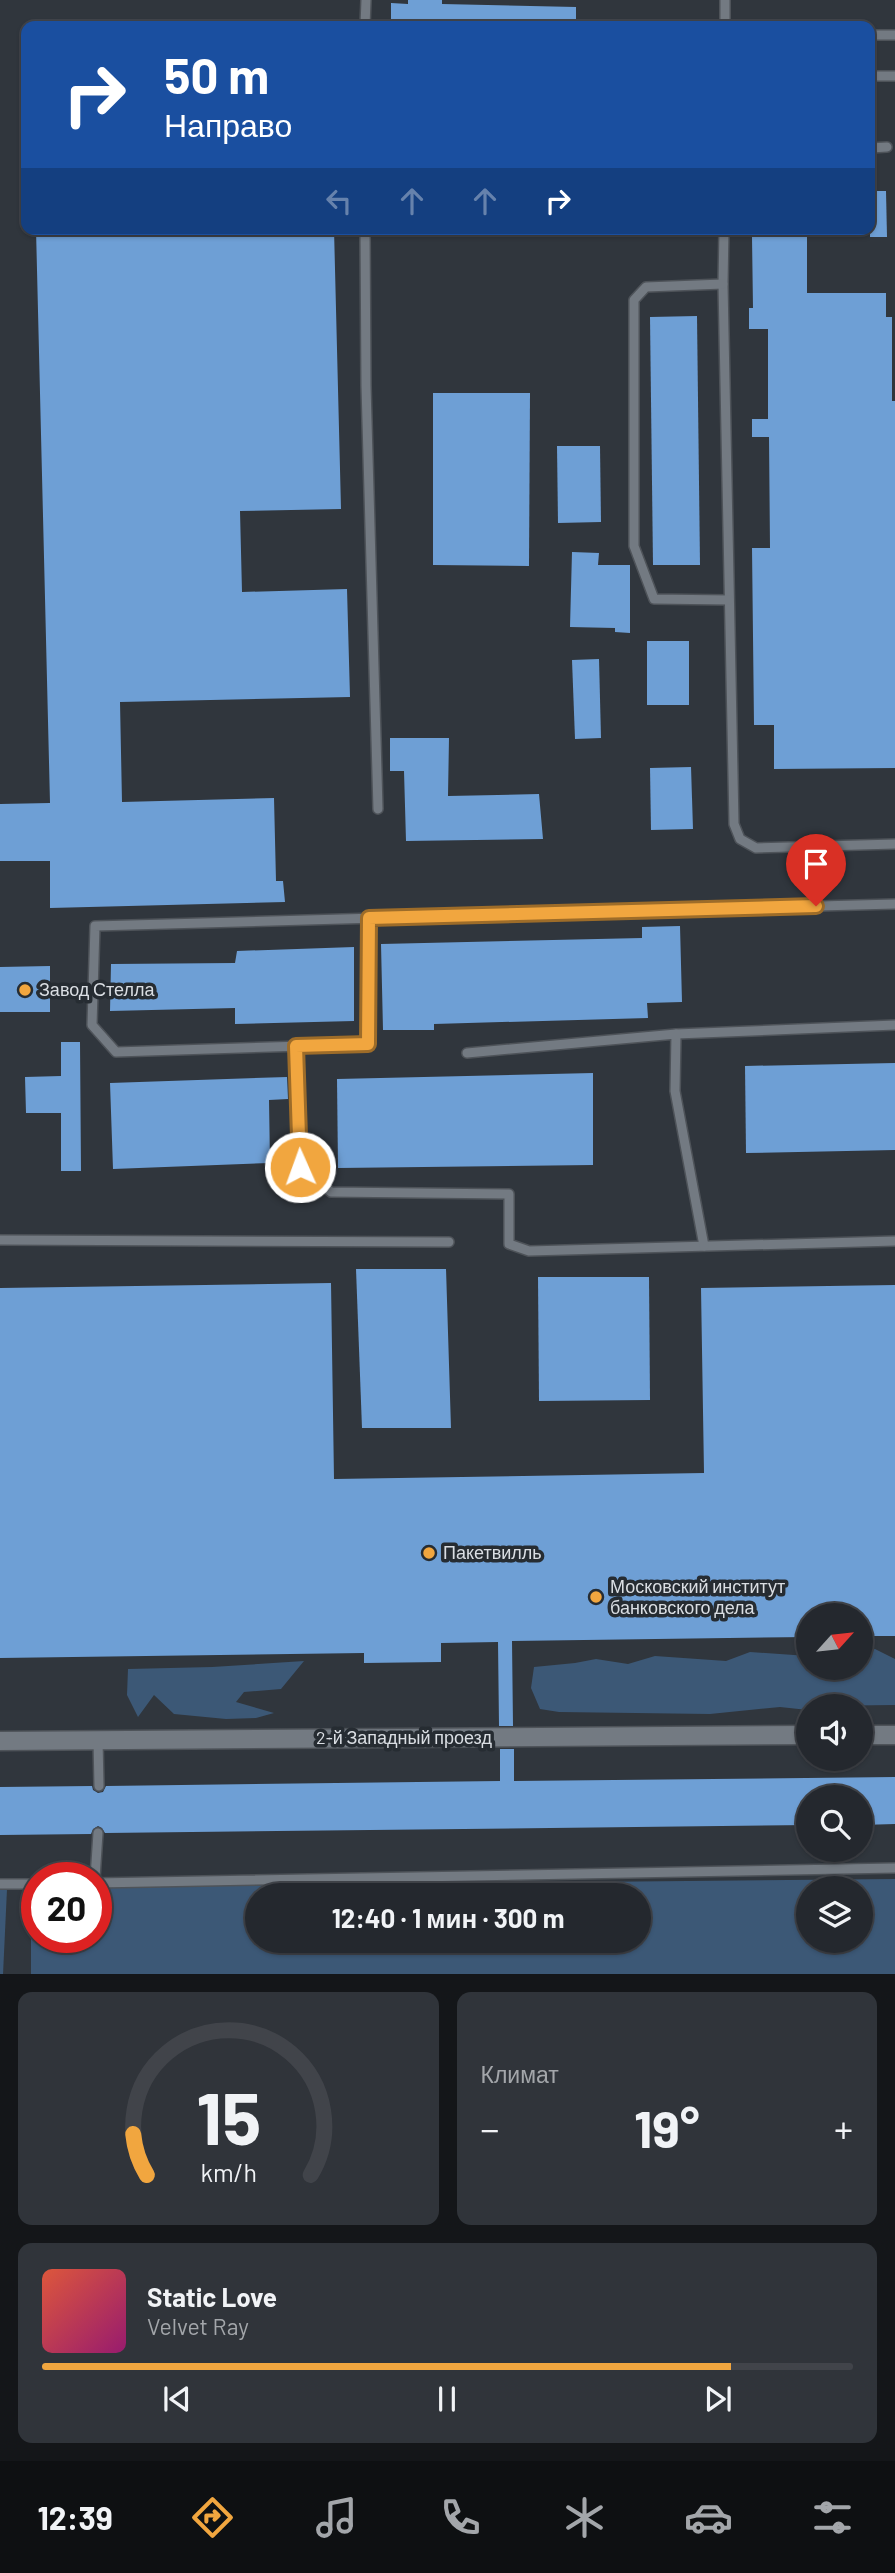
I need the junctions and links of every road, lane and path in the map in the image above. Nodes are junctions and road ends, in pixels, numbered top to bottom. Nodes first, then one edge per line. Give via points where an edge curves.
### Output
1 (366, 0) edge
2 (725, 0) edge
3 (365, 21) edge
4 (725, 21) edge
5 (875, 35) edge
6 (895, 35) edge
7 (875, 76) edge
8 (895, 76) edge
9 (887, 147) dead end
10 (875, 148) edge
11 (365, 235) edge
12 (724, 235) edge
13 (723, 284) junction
14 (729, 600) junction
15 (378, 808) dead end
16 (895, 844) edge
17 (895, 904) edge
18 (369, 918) junction
19 (895, 1025) edge
20 (676, 1034) junction
21 (296, 1046) junction
22 (467, 1053) dead end
23 (0, 1240) edge
24 (895, 1241) edge
25 (449, 1242) dead end
26 (704, 1246) junction
27 (796, 1735) edge
28 (873, 1735) edge
29 (895, 1735) edge
30 (98, 1740) junction
31 (0, 1741) edge
32 (99, 1786) dead end
33 (98, 1833) dead end
34 (97, 1862) edge
35 (895, 1868) edge
36 (112, 1880) edge
37 (0, 1884) edge
38 (21, 1884) edge

1 - 3 lane
2 - 4 lane
5 - 6 lane
7 - 8 lane
9 - 10 lane
11 - 15 lane
12 - 13 lane
13 - 14 lane
13 - 14 lane via 646,287 634,300 634,546 654,599
14 - 16 lane via 734,824 740,839 755,848
17 - 18 lane
18 - 21 lane via 368,1044
18 - 21 lane via 96,926 92,1025 116,1052
19 - 20 lane
20 - 22 lane
20 - 26 lane via 675,1091
21 - 26 lane via 300,1167 331,1192 509,1194 509,1244 529,1251
23 - 25 lane
24 - 26 lane
27 - 30 street, 2-й Западный проезд
28 - 29 street
30 - 31 street, 2-й Западный проезд
30 - 32 lane
33 - 34 lane
35 - 36 lane
37 - 38 lane

